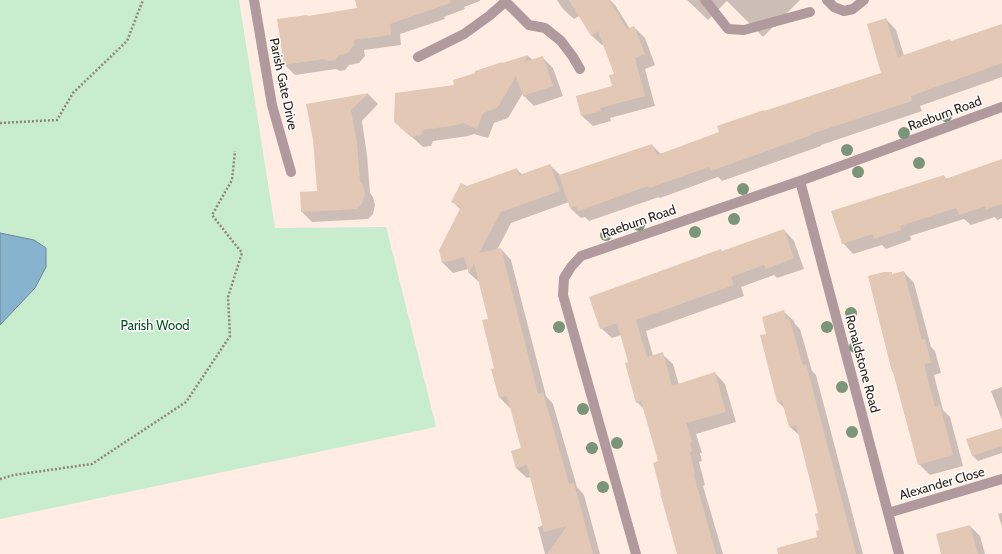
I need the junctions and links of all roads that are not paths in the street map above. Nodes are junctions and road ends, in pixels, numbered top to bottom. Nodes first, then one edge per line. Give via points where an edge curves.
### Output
1 (254, 0) edge
2 (705, 0) edge
3 (827, 0) edge
4 (864, 0) edge
5 (504, 1) edge
6 (810, 12) dead end
7 (418, 57) dead end
8 (580, 69) dead end
9 (1002, 107) edge
10 (291, 172) dead end
11 (800, 181) junction
12 (1002, 479) edge
13 (888, 513) junction
14 (636, 554) edge
15 (899, 554) edge

1 - 10 street, Parish Gate Drive via 272,104
2 - 6 street via 728,29 744,30
3 - 4 street via 834,8 844,11 853,9
5 - 7 street via 489,16 464,34
5 - 8 street via 529,25 545,28 561,41
9 - 11 street, Raeburn Road
11 - 13 street, Ronaldstone Road
11 - 14 street, Raeburn Road via 581,256 564,278 563,295
12 - 13 street, Alexander Close
13 - 15 street, Ronaldstone Road

